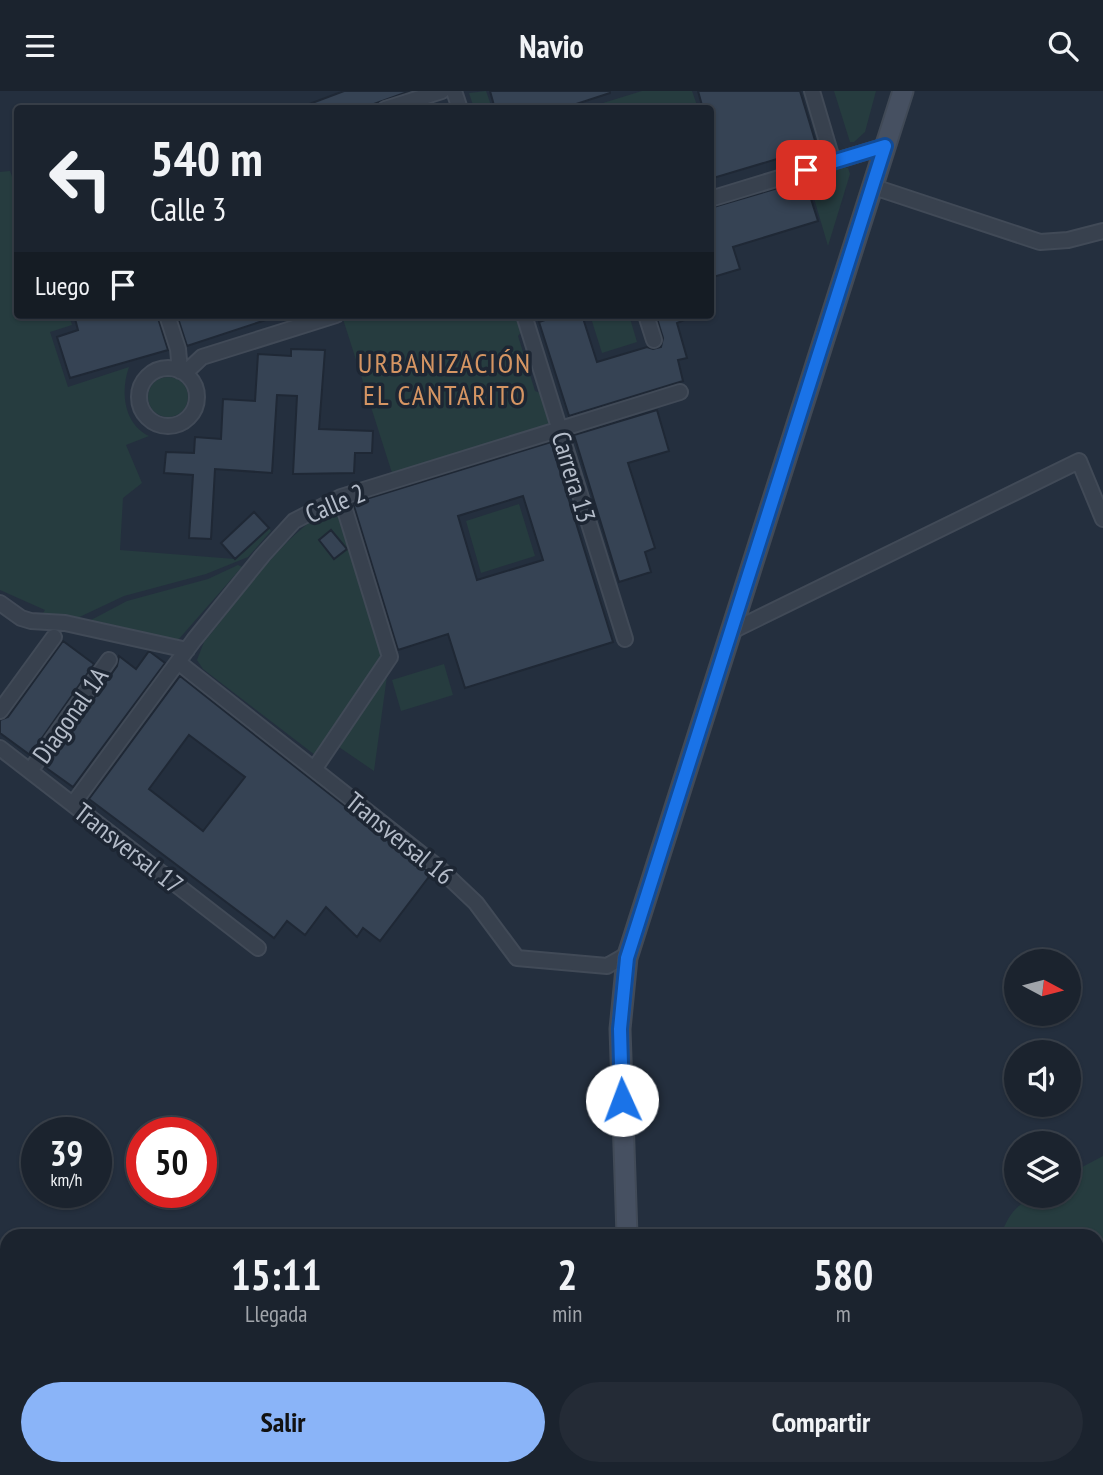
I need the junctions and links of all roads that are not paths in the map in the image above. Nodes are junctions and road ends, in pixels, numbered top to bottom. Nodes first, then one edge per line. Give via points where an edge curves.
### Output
1 (442, 91) edge
2 (812, 91) edge
3 (903, 91) edge
4 (398, 105) edge
5 (885, 146) junction
6 (833, 162) junction
7 (871, 185) junction
8 (714, 198) edge
9 (1103, 231) edge
10 (168, 319) edge
11 (323, 319) edge
12 (525, 319) edge
13 (647, 319) edge
14 (654, 340) dead end
15 (680, 392) dead end
16 (559, 430) junction
17 (341, 497) junction
18 (1103, 519) edge
19 (0, 603) edge
20 (730, 632) junction
21 (54, 637) dead end
22 (625, 639) dead end
23 (183, 656) junction
24 (109, 660) dead end
25 (0, 711) edge
26 (0, 748) edge
27 (315, 768) junction
28 (30, 771) junction
29 (73, 804) junction
30 (258, 948) dead end
31 (628, 954) junction
32 (607, 966) junction
33 (623, 981) junction
34 (627, 1229) edge

1 - 4 street
2 - 6 street
3 - 5 main road
5 - 6 street
5 - 7 main road
6 - 8 street
7 - 9 street via 1040,242
7 - 20 main road
10 - 11 street via 182,373 202,357
12 - 16 street, Carrera 13
13 - 14 street
15 - 16 street, Calle 2
16 - 17 street, Calle 2
16 - 22 street, Carrera 13
17 - 23 street, Calle 2 via 294,521
17 - 27 street via 390,657
18 - 20 street via 1079,461
19 - 23 street via 31,621 65,623
20 - 31 main road
21 - 25 street
23 - 27 street, Transversal 16
23 - 29 street, Calle 2
24 - 28 street, Diagonal 1A
26 - 28 street, Transversal 17
27 - 32 street, Transversal 16 via 439,868 476,903 517,958
28 - 29 street, Transversal 17
29 - 30 street, Transversal 17
31 - 32 street
31 - 33 main road
32 - 33 street
33 - 34 main road via 620,1029

